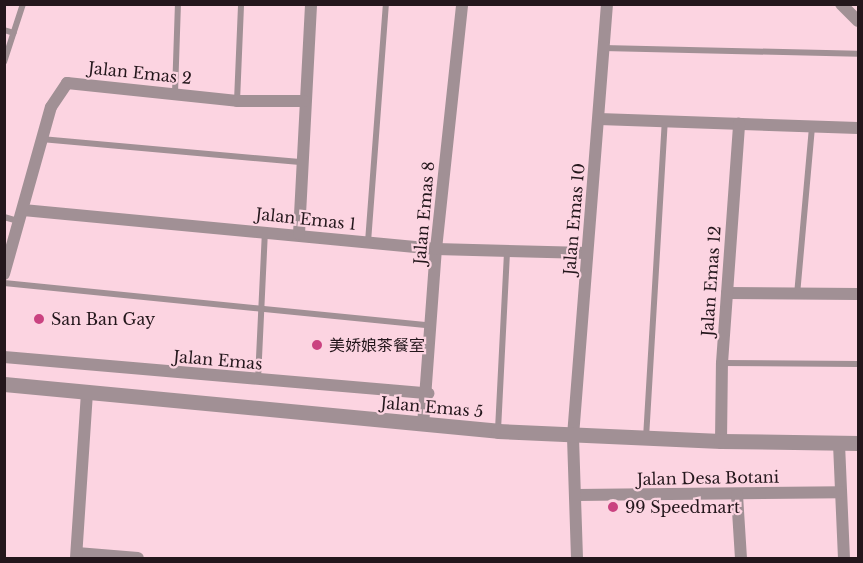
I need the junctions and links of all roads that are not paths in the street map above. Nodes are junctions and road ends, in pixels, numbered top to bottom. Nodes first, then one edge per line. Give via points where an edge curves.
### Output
1 (23, 4) edge
2 (178, 4) edge
3 (242, 4) edge
4 (311, 4) edge
5 (386, 4) edge
6 (462, 4) edge
7 (607, 4) edge
8 (841, 4) edge
9 (858, 21) edge
10 (4, 30) edge
11 (14, 33) junction
12 (603, 48) junction
13 (858, 54) edge
14 (4, 62) edge
15 (175, 93) junction
16 (237, 101) junction
17 (304, 101) junction
18 (599, 119) junction
19 (665, 122) junction
20 (739, 124) junction
21 (812, 125) junction
22 (858, 128) edge
23 (41, 139) junction
24 (300, 162) junction
25 (21, 216) junction
26 (4, 217) edge
27 (265, 231) junction
28 (298, 234) junction
29 (368, 242) junction
30 (436, 249) junction
31 (507, 252) junction
32 (587, 253) junction
33 (4, 274) edge
34 (4, 283) edge
35 (727, 293) junction
36 (858, 294) edge
37 (797, 296) junction
38 (263, 308) junction
39 (433, 326) junction
40 (4, 357) edge
41 (722, 363) junction
42 (858, 364) edge
43 (258, 380) junction
44 (4, 384) edge
45 (428, 393) junction
46 (87, 394) junction
47 (423, 425) junction
48 (498, 431) junction
49 (573, 436) junction
50 (646, 438) junction
51 (721, 441) junction
52 (858, 443) edge
53 (839, 444) junction
54 (841, 492) junction
55 (576, 495) junction
56 (737, 495) junction
57 (76, 556) edge
58 (138, 558) edge
59 (577, 558) edge
60 (741, 558) edge
61 (844, 558) edge

1 - 11 lane
2 - 15 lane
3 - 16 lane
4 - 17 street
5 - 29 lane
6 - 30 street, Jalan Emas 8
7 - 12 street, Jalan Emas 10
8 - 9 street
10 - 11 lane
11 - 14 lane
12 - 13 lane
12 - 18 street, Jalan Emas 10
15 - 16 street, Jalan Emas 2
15 - 23 street, Jalan Emas 2 via 67,83 56,95
16 - 17 street, Jalan Emas 2
17 - 24 street
18 - 19 street
18 - 32 street, Jalan Emas 10
19 - 20 street
19 - 50 lane
20 - 21 street
20 - 35 street, Jalan Emas 12
21 - 22 street
21 - 37 lane
23 - 24 lane
23 - 25 street, Jalan Emas 2
24 - 28 street
25 - 26 lane
25 - 27 street, Jalan Emas 1
25 - 33 street, Jalan Emas 2
27 - 28 street, Jalan Emas 1
27 - 38 lane
28 - 29 street, Jalan Emas 1
29 - 30 street, Jalan Emas 1
30 - 31 street, Jalan Emas 1
30 - 39 street, Jalan Emas 8
31 - 32 street, Jalan Emas 1
31 - 48 lane
32 - 49 street, Jalan Emas 10
34 - 38 lane
35 - 37 street
35 - 41 street, Jalan Emas 12
36 - 37 street
38 - 39 lane
38 - 43 lane
39 - 45 street, Jalan Emas 8
40 - 43 street, Jalan Emas
41 - 42 lane
41 - 51 street, Jalan Emas 12
43 - 45 street, Jalan Emas
44 - 46 street, Jalan Emas 5
45 - 47 street, Jalan Emas 8
46 - 47 street, Jalan Emas 5
46 - 57 street
47 - 48 street, Jalan Emas 5
48 - 49 street, Jalan Emas 5
49 - 50 street, Jalan Emas 5
49 - 55 street, Jalan Emas 10
50 - 51 street, Jalan Emas 5
51 - 53 street, Jalan Emas 5
52 - 53 street, Jalan Emas 5
53 - 54 street
54 - 56 street, Jalan Desa Botani
54 - 61 street
55 - 56 street, Jalan Desa Botani
55 - 59 street, Jalan Emas 10
56 - 60 street
57 - 58 street

